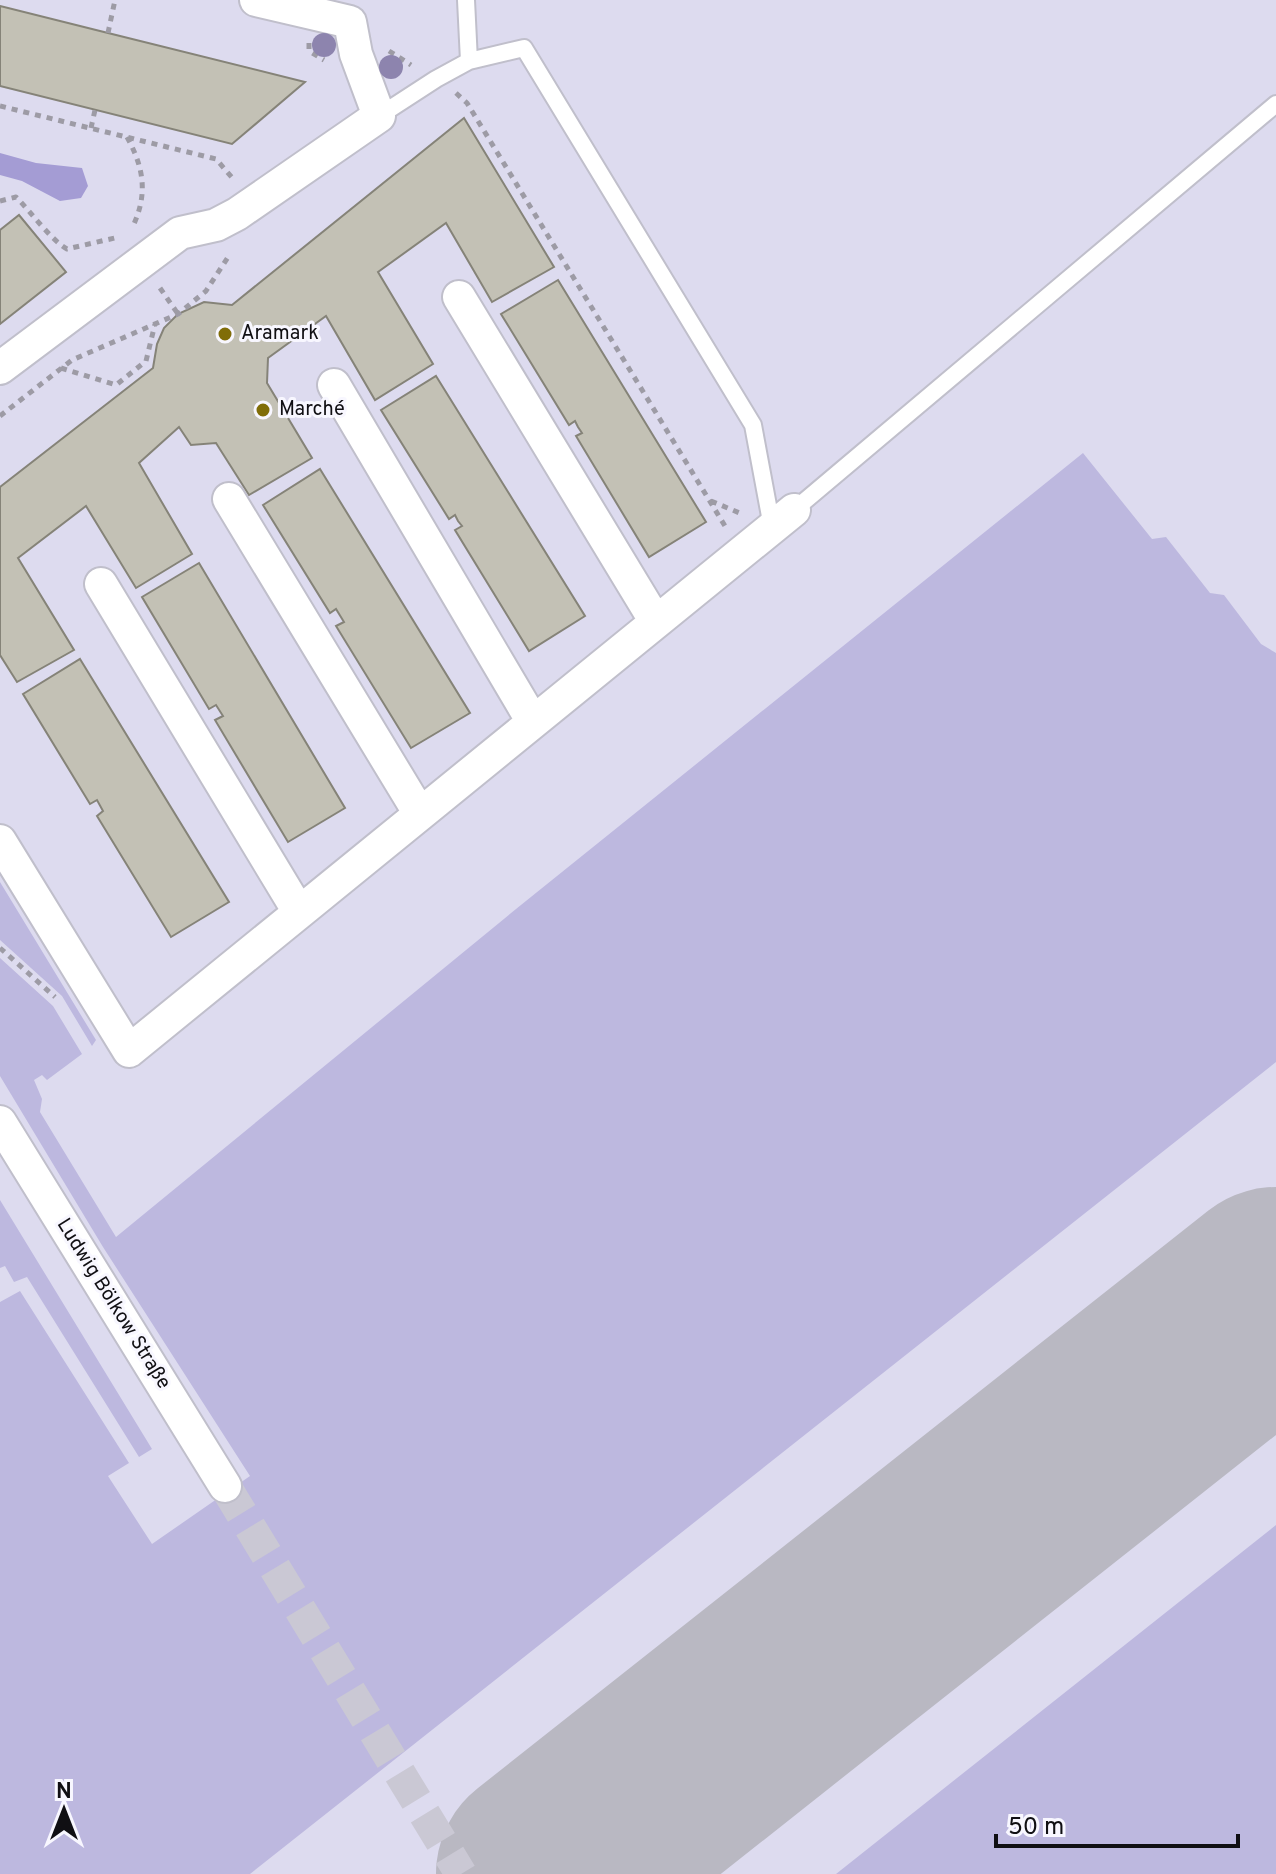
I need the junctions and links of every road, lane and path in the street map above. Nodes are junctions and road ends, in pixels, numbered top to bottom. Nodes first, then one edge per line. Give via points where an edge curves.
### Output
1 (115, 0) edge
2 (256, 0) edge
3 (466, 0) edge
4 (310, 13) junction
5 (108, 33) dead end
6 (378, 44) dead end
7 (469, 61) junction
8 (331, 64) dead end
9 (411, 65) dead end
10 (453, 89) dead end
11 (1276, 104) edge
12 (0, 106) edge
13 (95, 110) dead end
14 (379, 116) junction
15 (91, 128) junction
16 (127, 137) junction
17 (244, 169) dead end
18 (232, 178) junction
19 (241, 190) dead end
20 (0, 201) edge
21 (120, 237) junction
22 (128, 246) dead end
23 (231, 254) dead end
24 (154, 279) dead end
25 (459, 297) dead end
26 (178, 314) junction
27 (155, 323) junction
28 (0, 368) edge
29 (61, 368) junction
30 (334, 385) dead end
31 (0, 416) edge
32 (229, 499) dead end
33 (710, 500) dead end
34 (783, 518) junction
35 (101, 584) dead end
36 (656, 622) junction
37 (533, 722) junction
38 (420, 814) junction
39 (0, 841) edge
40 (299, 912) junction
41 (0, 1122) edge
42 (225, 1486) tunnel mouth

1 - 5 path
2 - 4 street
3 - 7 lane
4 - 8 path via 309,51
4 - 14 street via 350,22
6 - 9 path
7 - 14 lane
7 - 34 lane via 524,48 753,425
10 - 33 path via 467,103
11 - 34 lane
12 - 15 path
13 - 15 path
14 - 28 street via 237,214 180,233
15 - 16 path
16 - 18 path via 216,159
16 - 21 path via 144,192 134,225
17 - 18 path
18 - 19 path
20 - 21 path via 16,197 55,243 67,249
21 - 22 path
23 - 26 path via 206,291
24 - 26 path
25 - 36 street
26 - 27 path
27 - 29 path
27 - 29 path via 146,361 116,385
29 - 31 path
30 - 37 street
32 - 38 street
34 - 36 street
35 - 40 street
36 - 37 street
37 - 38 street
38 - 40 street
39 - 40 street via 129,1051
41 - 42 street, Ludwig Bölkow Straße

